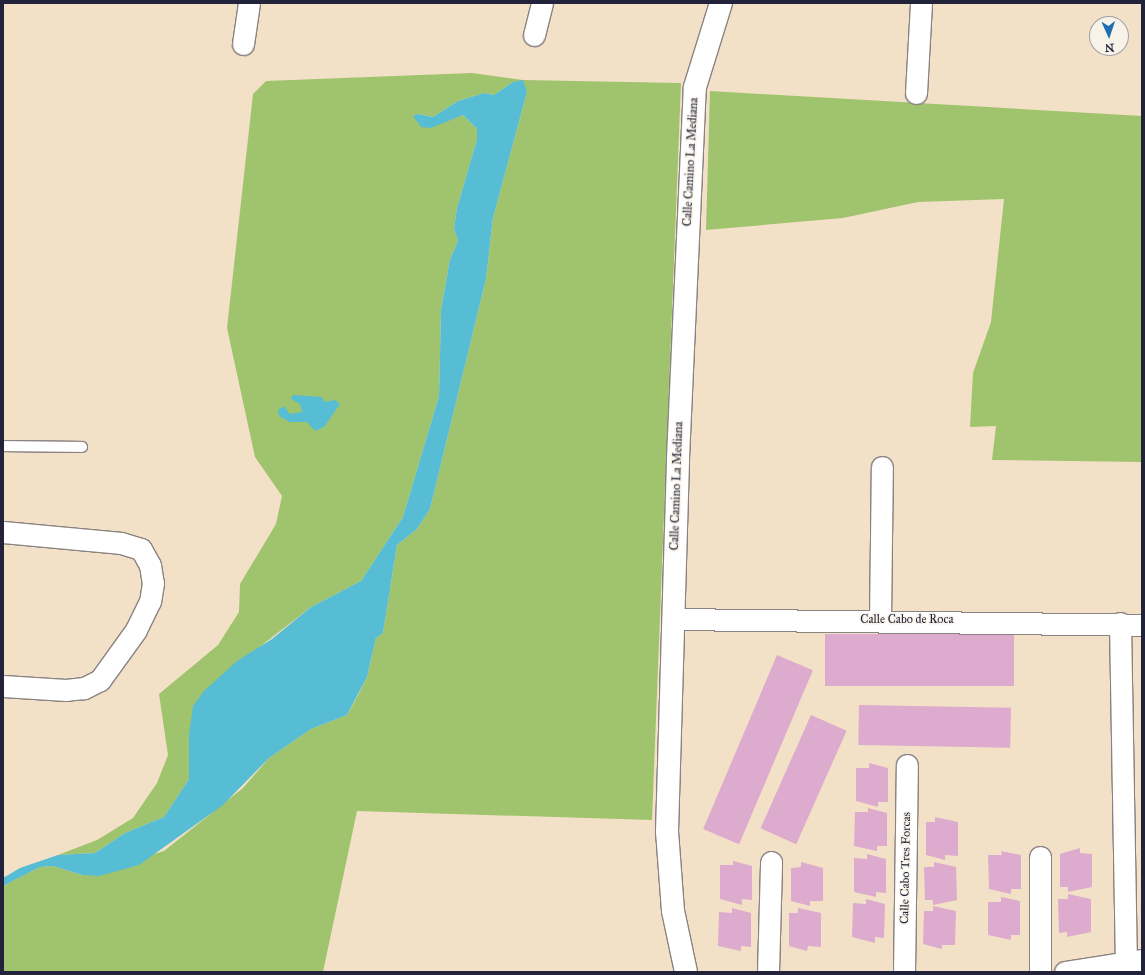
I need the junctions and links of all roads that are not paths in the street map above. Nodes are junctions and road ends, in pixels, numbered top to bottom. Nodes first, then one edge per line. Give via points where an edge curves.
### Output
1 (249, 3) edge
2 (542, 3) edge
3 (721, 3) edge
4 (921, 3) edge
5 (534, 35) dead end
6 (243, 44) dead end
7 (916, 93) dead end
8 (3, 446) edge
9 (82, 447) dead end
10 (882, 467) dead end
11 (3, 532) edge
12 (673, 619) junction
13 (880, 620) junction
14 (1120, 624) junction
15 (1142, 625) edge
16 (3, 686) edge
17 (907, 765) dead end
18 (1040, 857) dead end
19 (771, 862) dead end
20 (1134, 961) edge
21 (686, 972) edge
22 (768, 972) edge
23 (904, 972) edge
24 (1040, 972) edge
25 (1065, 972) edge

1 - 6 street
2 - 5 street
3 - 12 street, Calle Camino La Mediana via 694,87
4 - 7 street
8 - 9 lane
10 - 13 street
11 - 16 street via 121,543 141,549 150,564 153,583 150,601 136,630 112,667 100,680 84,688
12 - 13 street, Calle Cabo de Roca
12 - 21 street, Calle Camino La Mediana via 667,832 673,911
13 - 14 street, Calle Cabo de Roca
14 - 15 street, Calle Cabo de Roca
14 - 20 street
17 - 23 street, Calle Cabo Tres Forcas
18 - 24 street
19 - 22 street
20 - 25 street

